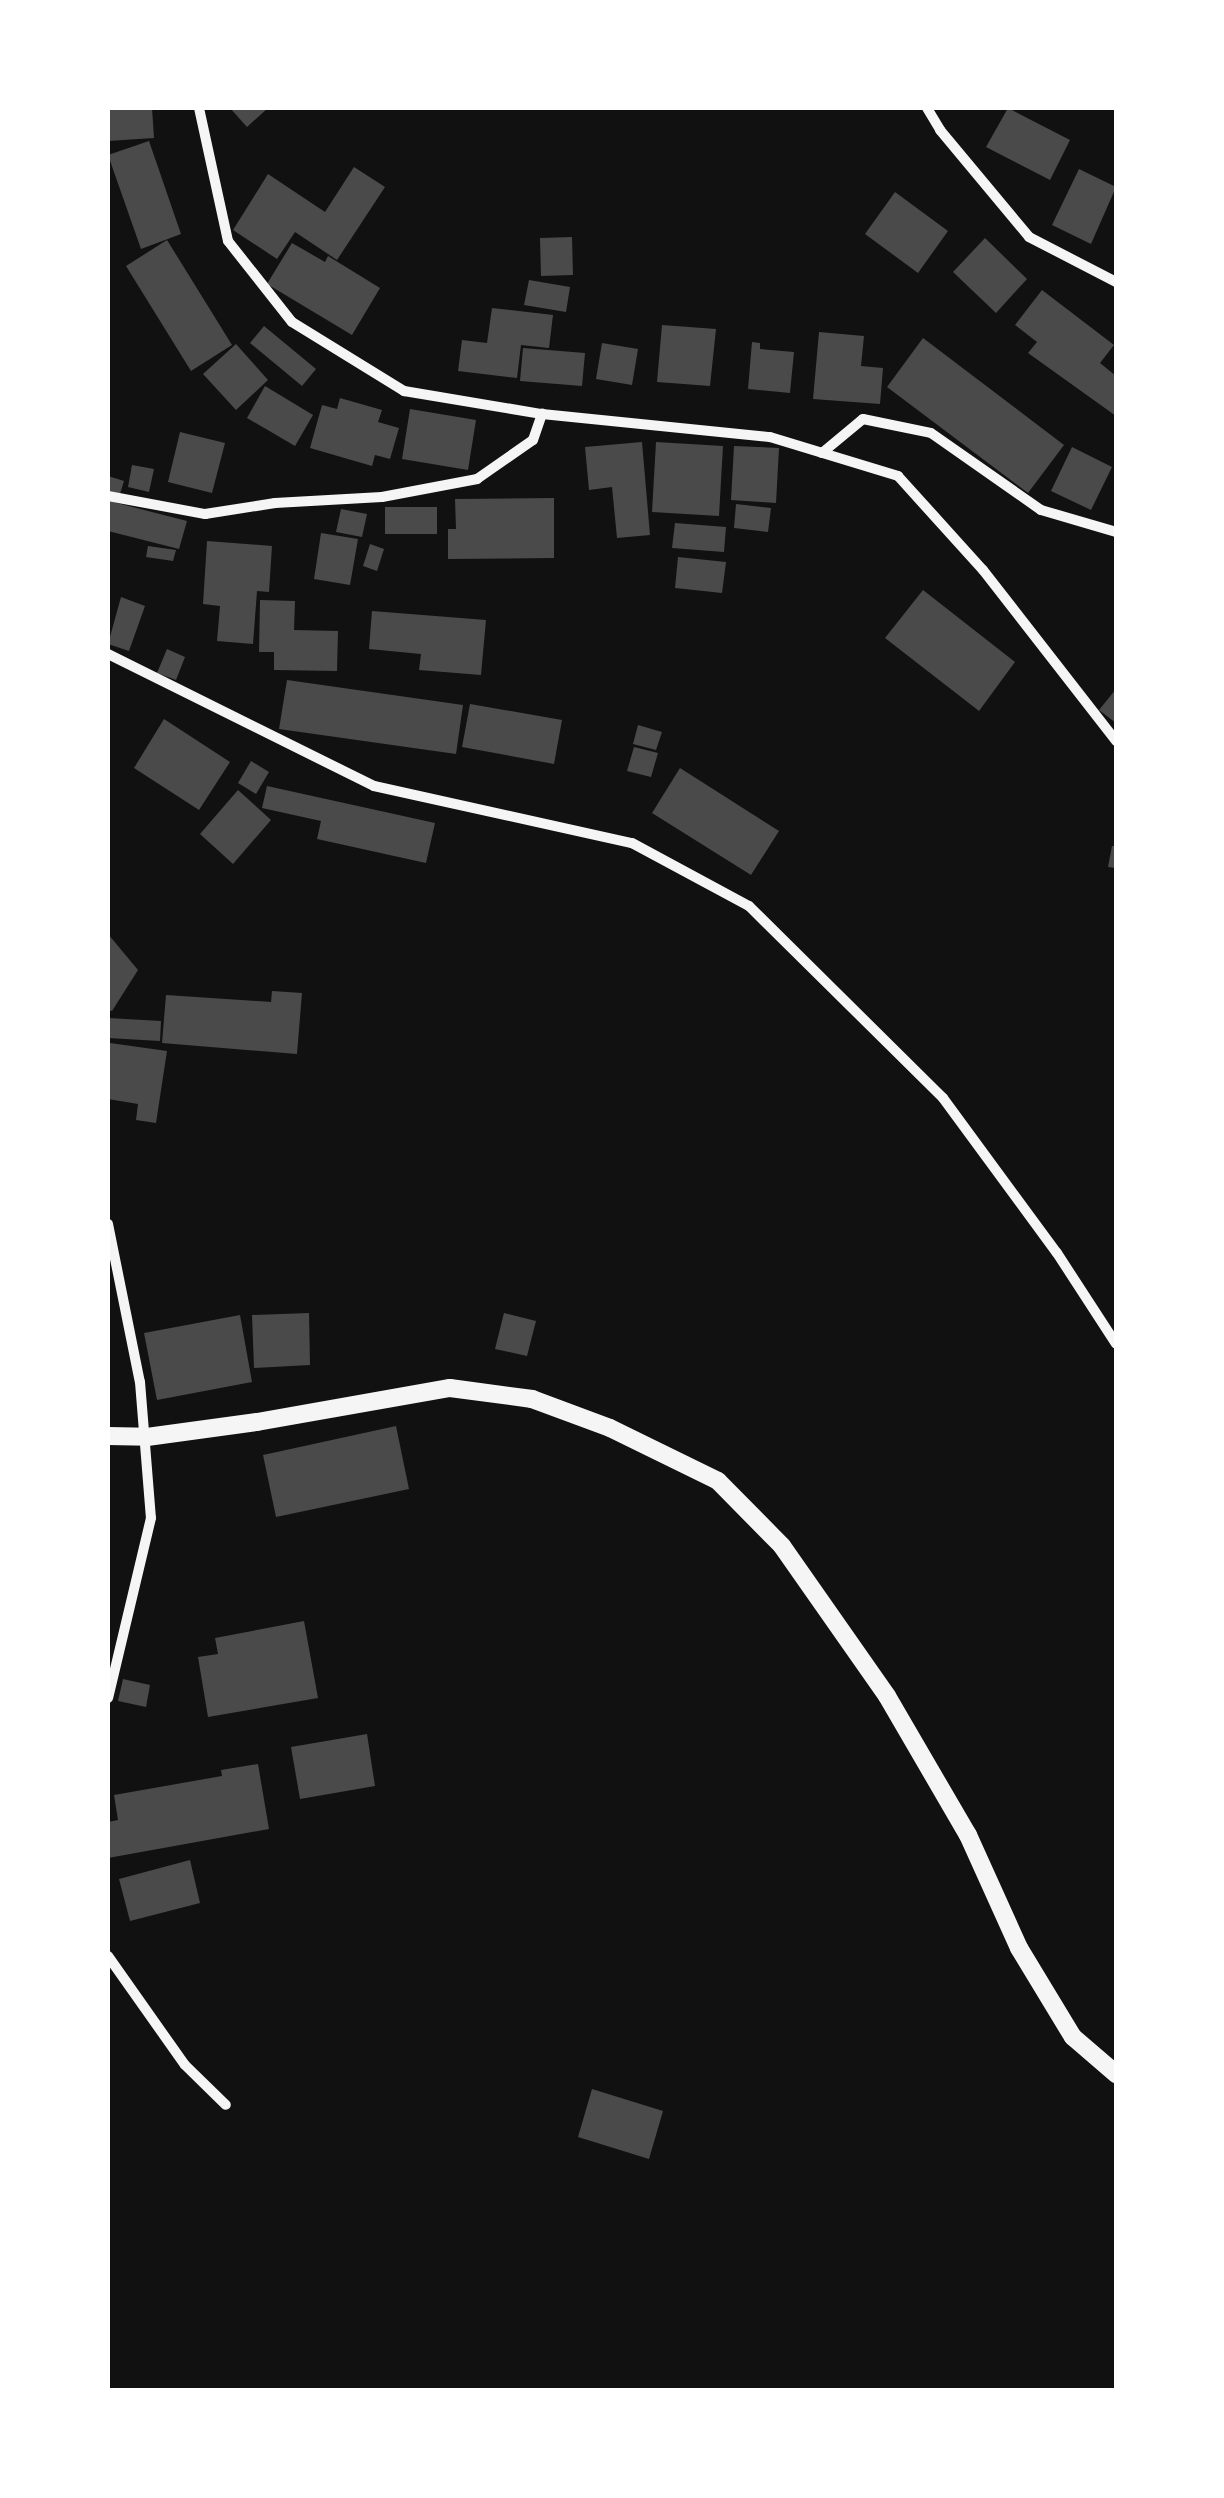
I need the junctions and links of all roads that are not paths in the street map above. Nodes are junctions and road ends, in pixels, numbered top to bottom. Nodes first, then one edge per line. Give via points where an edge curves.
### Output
1 (199, 108) edge
2 (927, 108) edge
3 (1116, 282) edge
4 (542, 414) junction
5 (822, 453) junction
6 (108, 496) edge
7 (1116, 532) edge
8 (108, 654) edge
9 (1116, 741) edge
10 (108, 1224) edge
11 (1116, 1344) edge
12 (108, 1436) edge
13 (147, 1437) junction
14 (108, 1698) edge
15 (108, 1956) edge
16 (1116, 2074) edge
17 (226, 2105) dead end

1 - 4 street via 228,241 292,322 404,391
2 - 3 street via 1028,237
4 - 5 street via 770,437
4 - 6 street via 533,440 477,478 401,493 206,514
5 - 7 street via 863,419 931,434 1041,510
5 - 9 street via 898,476 982,570
8 - 11 street via 374,786 632,844 750,906 944,1098
10 - 13 street
12 - 13 street
13 - 14 street via 151,1518
13 - 16 street via 450,1388 532,1400 610,1428 718,1481 782,1546 887,1696 968,1835 1019,1948 1073,2037
15 - 17 street via 185,2065

